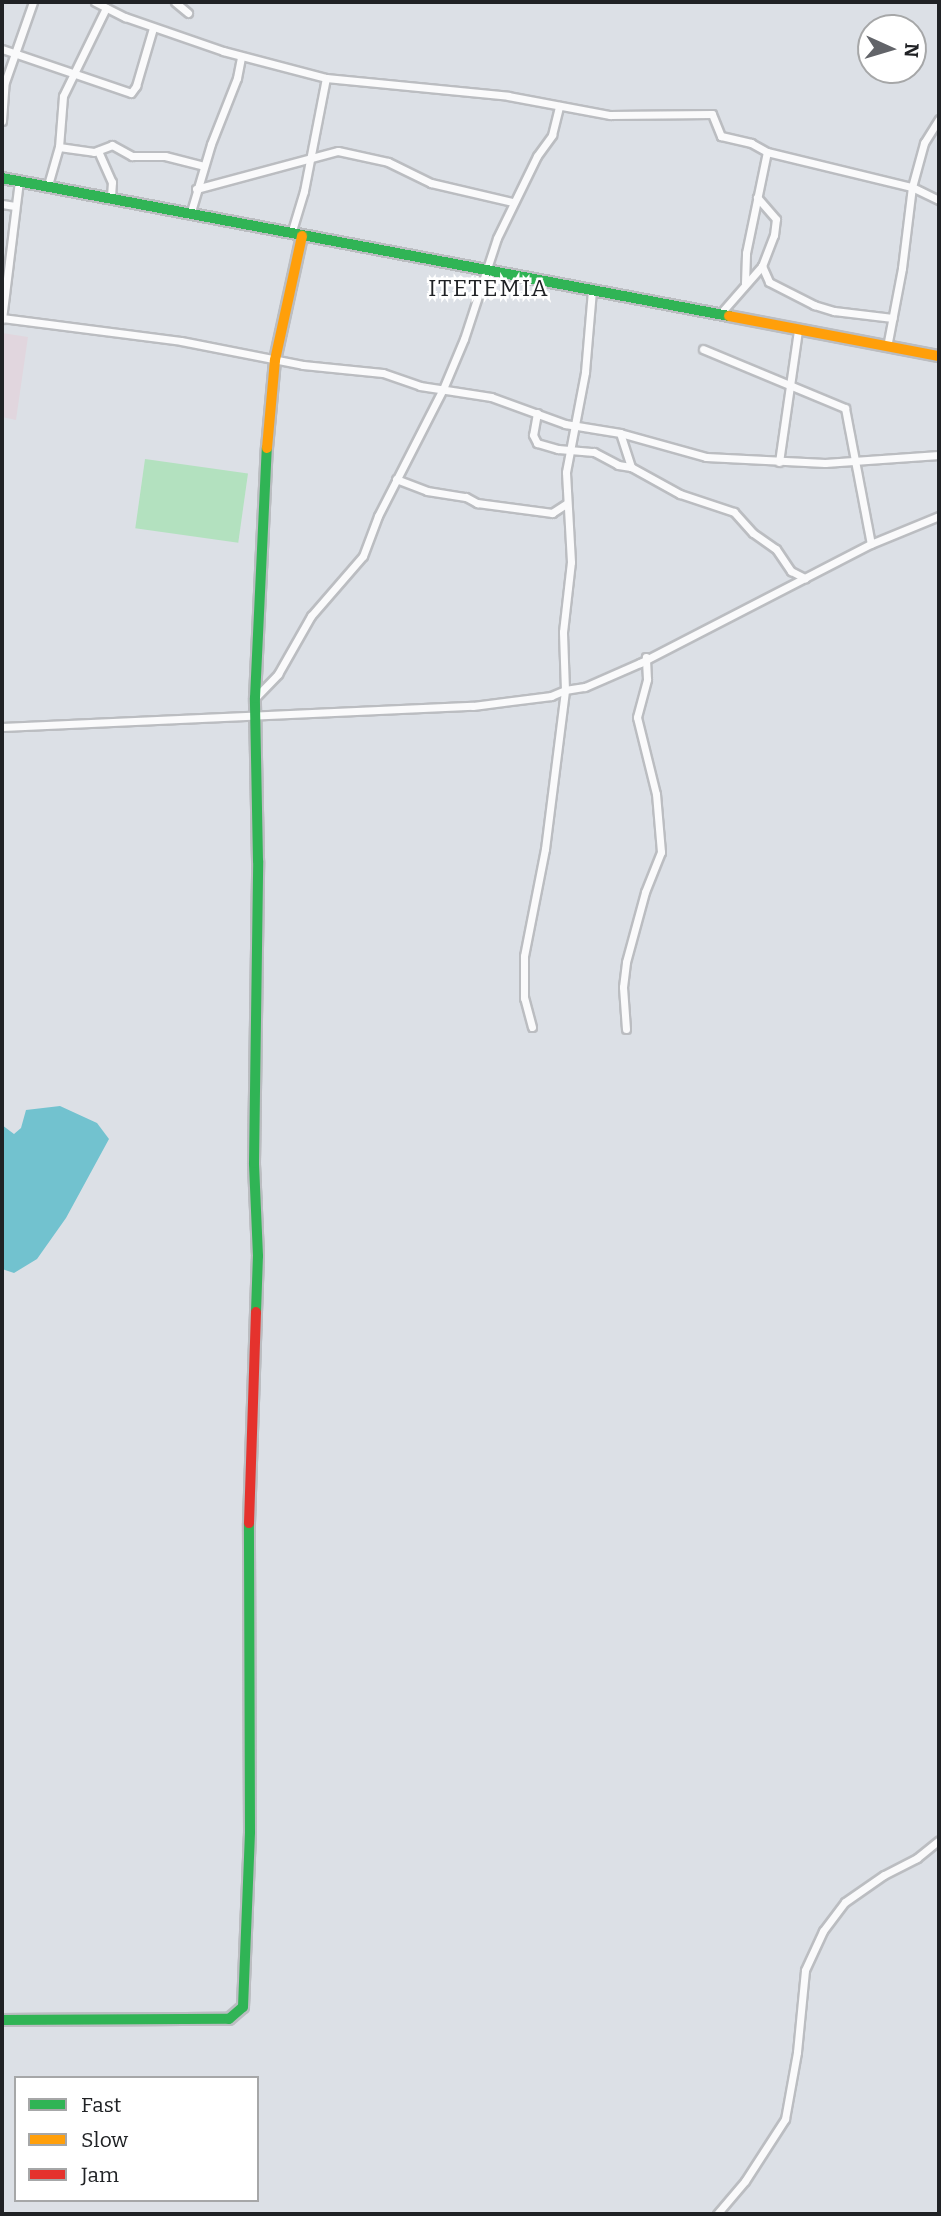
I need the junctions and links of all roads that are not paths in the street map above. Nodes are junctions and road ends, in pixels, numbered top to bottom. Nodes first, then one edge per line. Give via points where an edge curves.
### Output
1 (33, 2) edge
2 (95, 2) edge
3 (175, 2) edge
4 (106, 8) junction
5 (188, 13) dead end
6 (153, 28) junction
7 (2, 49) edge
8 (17, 53) junction
9 (241, 57) junction
10 (73, 75) junction
11 (326, 78) junction
12 (559, 106) junction
13 (939, 119) edge
14 (2, 121) edge
15 (59, 147) junction
16 (98, 151) junction
17 (767, 152) junction
18 (309, 160) junction
19 (204, 166) junction
20 (2, 178) edge
21 (19, 180) junction
22 (48, 185) junction
23 (912, 187) junction
24 (196, 189) junction
25 (757, 197) junction
26 (111, 198) junction
27 (939, 200) edge
28 (512, 202) junction
29 (2, 204) edge
30 (15, 206) junction
31 (190, 215) junction
32 (297, 235) junction
33 (762, 266) junction
34 (484, 270) junction
35 (745, 283) junction
36 (592, 289) junction
37 (720, 314) junction
38 (2, 318) edge
39 (893, 318) junction
40 (798, 330) junction
41 (887, 347) junction
42 (703, 349) dead end
43 (939, 356) edge
44 (275, 360) junction
45 (789, 387) junction
46 (443, 388) junction
47 (537, 414) junction
48 (575, 425) junction
49 (620, 433) junction
50 (569, 451) junction
51 (939, 455) edge
52 (856, 460) junction
53 (779, 462) junction
54 (631, 467) junction
55 (396, 479) junction
56 (566, 504) junction
57 (939, 516) edge
58 (871, 544) junction
59 (806, 578) junction
60 (646, 657) junction
61 (565, 690) junction
62 (255, 698) junction
63 (256, 715) junction
64 (2, 727) edge
65 (532, 1027) dead end
66 (626, 1029) dead end
67 (939, 1840) edge
68 (2, 2020) edge
69 (717, 2214) edge

1 - 8 street
2 - 4 street
3 - 5 street
4 - 6 street
4 - 10 street
6 - 9 street
6 - 10 street via 134,91 124,92
7 - 8 street
8 - 10 street
8 - 14 street via 5,82
9 - 11 street
9 - 19 street
10 - 15 street via 63,96
11 - 12 street via 508,96
11 - 18 street
12 - 17 street via 628,116 712,114 721,136
12 - 28 street via 552,135
13 - 23 street via 924,143
15 - 16 street
15 - 22 street
16 - 19 street via 113,145 132,156 165,156
16 - 26 street via 112,181
17 - 23 street
17 - 25 street
18 - 24 street
18 - 28 street via 327,152 353,152 388,162 431,183
18 - 32 street
19 - 24 street
20 - 21 main road
21 - 22 main road
21 - 30 street
22 - 26 main road
23 - 27 street
23 - 39 street
24 - 31 street
25 - 33 street via 776,219
25 - 35 street
26 - 31 main road
28 - 34 street
29 - 30 street
30 - 38 street
31 - 32 main road
32 - 34 main road
32 - 44 main road
33 - 35 street
33 - 39 street via 769,282 814,305
34 - 36 main road
34 - 46 street via 464,339
35 - 37 street
36 - 37 main road
36 - 48 street
37 - 40 main road
38 - 44 street via 181,341
39 - 41 street
40 - 41 main road
40 - 45 street
41 - 43 main road
42 - 45 street
44 - 46 street via 358,369
44 - 62 main road
45 - 52 street via 845,408
45 - 53 street
46 - 47 street via 491,397
46 - 55 street
47 - 48 street
47 - 50 street via 533,435 537,443
48 - 49 street
48 - 50 street
49 - 53 street via 706,457
49 - 54 street
50 - 54 street via 594,452
50 - 56 street
51 - 52 street
52 - 53 street
52 - 58 street
54 - 59 street via 680,494 734,512 775,549 791,571
55 - 56 street via 477,503 552,513
55 - 62 street via 363,556 311,616 278,674
56 - 61 street via 570,562 563,632
57 - 58 street
58 - 59 street
59 - 60 street
60 - 61 street via 585,687
60 - 66 street via 647,679 637,717 656,794 661,852 626,962
61 - 63 street via 525,701 472,706
61 - 65 street via 545,849 524,956 524,998
62 - 63 main road
63 - 64 street
63 - 68 main road via 254,1163 258,1256 249,1476 250,1832 243,2007 229,2019
67 - 69 street via 845,1902 823,1931 805,1970 785,2119 745,2182

